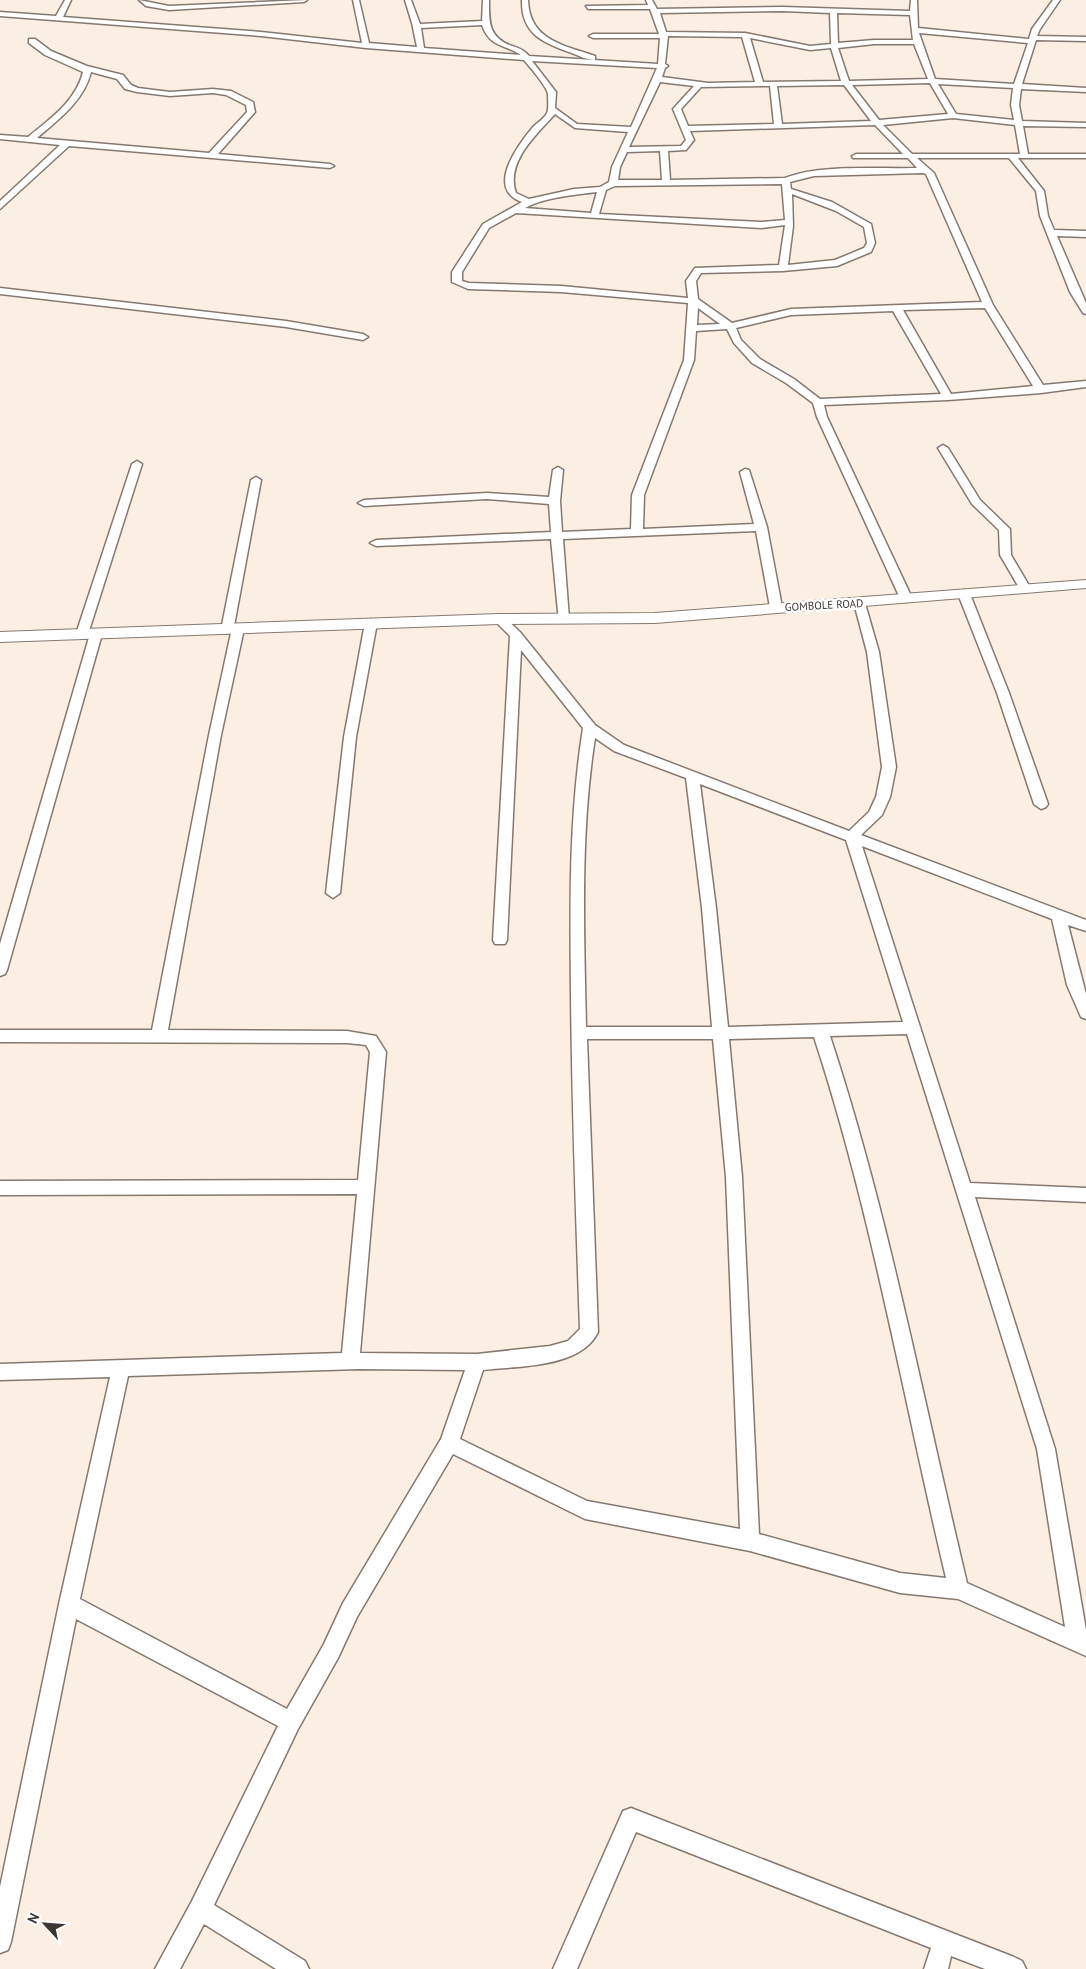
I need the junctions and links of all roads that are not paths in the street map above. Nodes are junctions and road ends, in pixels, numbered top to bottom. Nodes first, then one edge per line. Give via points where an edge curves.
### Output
1 (68, 0) edge
2 (142, 0) edge
3 (304, 0) edge
4 (356, 0) edge
5 (408, 0) edge
6 (486, 0) edge
7 (526, 0) edge
8 (704, 0) edge
9 (780, 0) edge
10 (850, 0) edge
11 (914, 0) edge
12 (1057, 0) edge
13 (653, 6) edge
14 (588, 7) dead end
15 (783, 9) junction
16 (710, 10) junction
17 (833, 11) junction
18 (854, 12) junction
19 (912, 13) junction
20 (0, 14) edge
21 (58, 20) junction
22 (485, 23) junction
23 (417, 26) junction
24 (915, 30) junction
25 (665, 35) junction
26 (745, 35) junction
27 (593, 36) dead end
28 (1086, 39) edge
29 (1033, 40) junction
30 (32, 41) dead end
31 (917, 42) junction
32 (366, 46) junction
33 (833, 48) junction
34 (421, 50) junction
35 (528, 58) junction
36 (606, 64) junction
37 (664, 66) junction
38 (84, 68) junction
39 (658, 79) junction
40 (931, 80) junction
41 (759, 83) junction
42 (773, 83) junction
43 (846, 83) junction
44 (699, 84) junction
45 (1017, 86) junction
46 (1086, 90) edge
47 (552, 109) junction
48 (953, 116) junction
49 (877, 123) junction
50 (1019, 123) junction
51 (1086, 125) edge
52 (778, 126) junction
53 (633, 130) junction
54 (684, 130) junction
55 (0, 137) edge
56 (29, 140) junction
57 (66, 144) junction
58 (625, 150) junction
59 (664, 150) junction
60 (1011, 155) junction
61 (1024, 155) junction
62 (211, 156) junction
63 (856, 156) dead end
64 (912, 156) junction
65 (1086, 156) edge
66 (330, 166) dead end
67 (924, 170) junction
68 (666, 182) junction
69 (613, 183) junction
70 (787, 186) junction
71 (602, 188) junction
72 (529, 202) junction
73 (0, 206) edge
74 (512, 210) junction
75 (594, 216) junction
76 (788, 222) junction
77 (1051, 233) junction
78 (1086, 234) edge
79 (784, 268) junction
80 (0, 291) edge
81 (694, 301) junction
82 (988, 305) junction
83 (896, 307) junction
84 (1086, 311) edge
85 (730, 326) junction
86 (691, 328) junction
87 (363, 337) dead end
88 (1086, 384) edge
89 (1041, 390) junction
90 (948, 397) junction
91 (818, 402) junction
92 (943, 448) dead end
93 (137, 464) dead end
94 (558, 470) dead end
95 (745, 472) dead end
96 (256, 480) dead end
97 (554, 501) junction
98 (364, 503) dead end
99 (761, 527) junction
100 (638, 532) junction
101 (558, 535) junction
102 (376, 543) dead end
103 (1086, 584) edge
104 (1025, 589) junction
105 (964, 594) junction
106 (906, 598) junction
107 (860, 603) junction
108 (776, 607) junction
109 (499, 619) junction
110 (563, 619) junction
111 (371, 624) junction
112 (232, 630) junction
113 (89, 634) junction
114 (516, 635) junction
115 (0, 637) edge
116 (590, 728) junction
117 (692, 777) junction
118 (1041, 804) dead end
119 (852, 836) junction
120 (333, 893) dead end
121 (1059, 916) junction
122 (1086, 926) edge
123 (500, 940) dead end
124 (0, 970) edge
125 (1086, 1013) edge
126 (912, 1028) junction
127 (820, 1030) junction
128 (579, 1033) junction
129 (721, 1033) junction
130 (0, 1036) edge
131 (159, 1036) junction
132 (365, 1187) junction
133 (0, 1188) edge
134 (965, 1190) junction
135 (1086, 1195) edge
136 (350, 1361) junction
137 (477, 1362) junction
138 (121, 1368) junction
139 (0, 1372) edge
140 (449, 1443) junction
141 (750, 1541) junction
142 (959, 1589) junction
143 (69, 1604) junction
144 (1082, 1644) edge
145 (291, 1722) junction
146 (200, 1909) junction
147 (944, 1941) junction
148 (0, 1942) edge
149 (167, 1969) edge
150 (297, 1969) edge
151 (565, 1969) edge
152 (936, 1969) edge
153 (1014, 1969) edge

1 - 21 street
2 - 3 street via 148,5 169,8
4 - 32 street
5 - 23 street
6 - 22 street
7 - 36 street via 524,10 528,23 542,40
8 - 16 street
9 - 15 street
10 - 18 street
11 - 19 street
12 - 29 street via 1036,29
13 - 14 street
13 - 16 street
13 - 25 street
15 - 16 street
15 - 17 street
17 - 18 street
17 - 33 street
18 - 19 street
19 - 24 street
20 - 21 street
21 - 32 street via 261,34
22 - 23 street
22 - 35 street via 489,35
23 - 34 street
24 - 29 street
24 - 31 street
25 - 26 street
25 - 27 street
25 - 37 street
26 - 33 street via 810,48
26 - 41 street
28 - 29 street
29 - 45 street
30 - 38 street via 48,53
31 - 33 street via 874,42
31 - 40 street
32 - 34 street
33 - 43 street
34 - 35 street
35 - 36 street
35 - 47 street via 552,92
36 - 37 street
37 - 39 street
38 - 56 street via 87,76 79,92
38 - 62 street via 120,77 128,87 137,90 170,94 213,91 250,104 251,112
39 - 44 street
39 - 53 street
40 - 43 street
40 - 45 street
40 - 48 street
41 - 42 street
41 - 44 street
42 - 43 street
42 - 52 street
43 - 49 street
44 - 54 street via 677,109
45 - 46 street
45 - 50 street via 1015,105
47 - 53 street via 575,126
47 - 72 street via 551,114 537,126 509,172 509,189 513,195
48 - 49 street
48 - 50 street
49 - 52 street
49 - 64 street
50 - 51 street
50 - 61 street
52 - 54 street
53 - 58 street
54 - 59 street via 690,140 683,148
55 - 56 street
56 - 57 street
57 - 62 street
57 - 73 street
58 - 59 street
58 - 69 street via 616,167
59 - 68 street
60 - 61 street
60 - 64 street
60 - 77 street via 1040,191
61 - 65 street
62 - 66 street
63 - 64 street
64 - 67 street
67 - 70 street via 814,173 800,175
67 - 82 street via 930,172
68 - 69 street
68 - 70 street
69 - 71 street
70 - 76 street
70 - 79 street via 855,217 868,226 871,243 868,250 837,263
71 - 72 street
71 - 75 street
72 - 74 street
74 - 75 street
74 - 81 street via 486,226 457,272 458,282
75 - 76 street via 752,224
76 - 79 street via 788,251
77 - 78 street
77 - 84 street
79 - 81 street via 698,270 691,281
80 - 87 street via 286,324
81 - 85 street
81 - 86 street
82 - 83 street
82 - 89 street
83 - 85 street via 791,312
83 - 90 street
85 - 86 street
85 - 91 street via 737,341 756,360
86 - 100 street via 689,360 638,495
88 - 89 street
89 - 90 street
90 - 91 street
91 - 106 street via 822,418
92 - 104 street via 976,502 1004,529 1008,564
93 - 113 street
94 - 97 street
95 - 99 street
96 - 112 street
97 - 98 street via 487,496
97 - 101 street
99 - 100 street
99 - 108 street
100 - 101 street
101 - 102 street
101 - 110 street
103 - 104 street, GOMBOLE ROAD
104 - 105 street, GOMBOLE ROAD
105 - 106 street, GOMBOLE ROAD
105 - 118 street via 1003,693
106 - 107 street, GOMBOLE ROAD
107 - 108 street, GOMBOLE ROAD
107 - 119 street via 874,652 889,767 875,815
108 - 110 street, GOMBOLE ROAD via 655,618
109 - 110 street, GOMBOLE ROAD
109 - 111 street, GOMBOLE ROAD
109 - 114 street
111 - 112 street, GOMBOLE ROAD
111 - 120 street via 350,737
112 - 113 street, GOMBOLE ROAD
112 - 131 street
113 - 115 street, GOMBOLE ROAD
113 - 124 street
114 - 116 street
114 - 123 street
116 - 117 street via 619,748
116 - 128 street via 581,773 577,857
117 - 119 street
117 - 129 street
119 - 121 street
119 - 126 street
121 - 122 street
121 - 125 street via 1075,985
126 - 127 street
126 - 134 street
127 - 129 street
127 - 142 street via 865,1175
128 - 129 street
128 - 137 street via 579,1108 589,1332 574,1347 550,1354
129 - 141 street via 734,1176
130 - 131 street
131 - 132 street via 347,1036 371,1040 378,1052
132 - 133 street
132 - 136 street
134 - 135 street
134 - 144 street via 1046,1449
136 - 137 street
136 - 138 street
137 - 140 street
138 - 139 street
138 - 143 street
140 - 141 street via 585,1510
140 - 145 street via 350,1610
141 - 142 street via 900,1583
142 - 144 street
143 - 145 street
143 - 148 street
145 - 146 street
146 - 149 street
146 - 150 street
147 - 151 street via 631,1819
147 - 152 street
147 - 153 street

